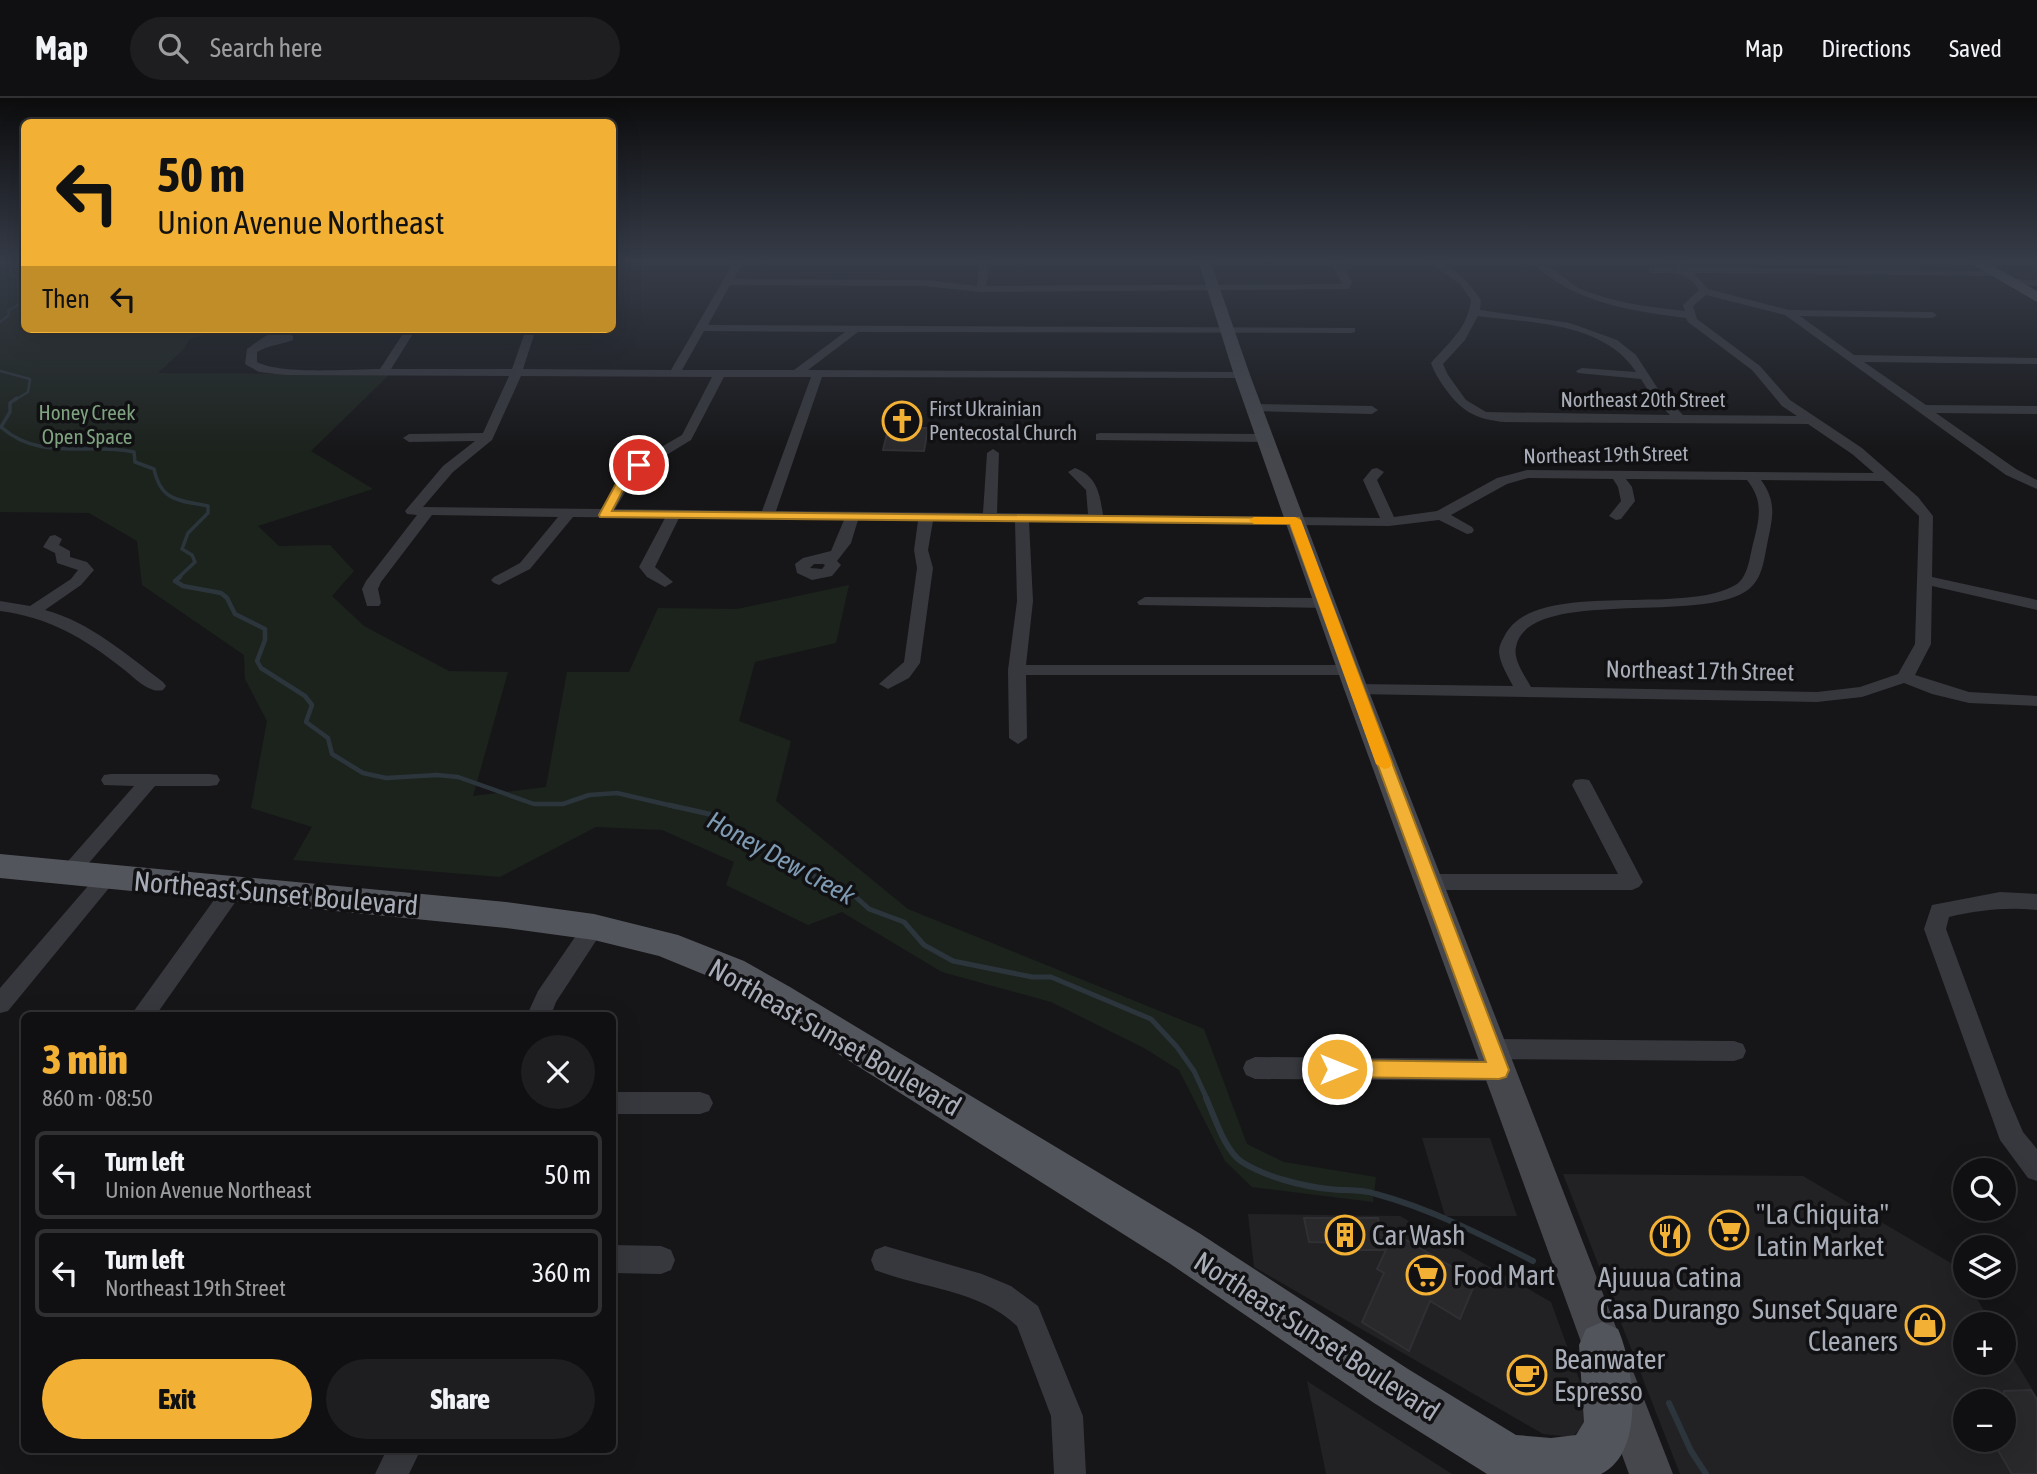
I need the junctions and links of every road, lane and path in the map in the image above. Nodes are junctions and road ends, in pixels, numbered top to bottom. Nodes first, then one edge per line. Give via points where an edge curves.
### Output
1 (703, 324) edge
2 (1225, 324) edge
3 (1468, 324) edge
4 (1558, 324) edge
5 (1697, 324) edge
6 (1805, 324) edge
7 (701, 328) junction
8 (855, 329) junction
9 (1227, 330) junction
10 (1351, 330) dead end
11 (408, 333) edge
12 (530, 333) edge
13 (264, 343) dead end
14 (1853, 358) junction
15 (2037, 361) edge
16 (1582, 371) dead end
17 (382, 374) junction
18 (516, 374) junction
19 (674, 374) junction
20 (719, 374) junction
21 (795, 375) junction
22 (817, 375) junction
23 (1242, 375) junction
24 (1646, 376) junction
25 (1254, 408) junction
26 (1924, 409) junction
27 (1372, 410) dead end
28 (2037, 410) edge
29 (1680, 419) junction
30 (1811, 421) junction
31 (488, 437) junction
32 (1100, 437) dead end
33 (1265, 438) junction
34 (409, 439) dead end
35 (993, 453) dead end
36 (1377, 471) dead end
37 (1075, 472) dead end
38 (1616, 474) junction
39 (1750, 475) junction
40 (1887, 477) junction
41 (2037, 485) edge
42 (420, 511) junction
43 (569, 513) junction
44 (604, 515) junction
45 (673, 516) junction
46 (767, 516) junction
47 (1441, 516) junction
48 (1616, 516) dead end
49 (852, 517) junction
50 (926, 517) junction
51 (990, 518) junction
52 (1022, 518) junction
53 (1096, 519) junction
54 (1295, 520) junction
55 (1390, 522) junction
56 (1467, 530) dead end
57 (55, 539) dead end
58 (828, 560) dead end
59 (499, 580) dead end
60 (1924, 580) junction
61 (665, 582) dead end
62 (1145, 602) dead end
63 (373, 603) dead end
64 (1326, 603) junction
65 (2037, 605) edge
66 (0, 606) edge
67 (36, 609) junction
68 (1017, 670) junction
69 (1905, 677) junction
70 (1352, 679) junction
71 (888, 684) dead end
72 (158, 686) dead end
73 (1525, 692) junction
74 (2037, 701) edge
75 (1018, 738) dead end
76 (111, 780) dead end
77 (150, 780) junction
78 (210, 780) dead end
79 (1582, 785) dead end
80 (0, 866) edge
81 (69, 873) junction
82 (107, 877) junction
83 (1428, 881) junction
84 (234, 888) junction
85 (2037, 902) edge
86 (594, 927) junction
87 (0, 1004) edge
88 (144, 1012) edge
89 (540, 1012) edge
90 (1734, 1051) dead end
91 (1495, 1060) junction
92 (1255, 1068) dead end
93 (616, 1103) edge
94 (700, 1103) dead end
95 (2037, 1169) edge
96 (616, 1259) edge
97 (661, 1260) dead end
98 (886, 1260) dead end
99 (1602, 1345) junction
100 (403, 1453) edge
101 (1521, 1466) edge
102 (391, 1474) edge
103 (1070, 1474) edge
104 (1651, 1474) edge

1 - 7 street
2 - 9 street
3 - 29 street, Northeast 20th Street via 1437,363 1464,407 1475,414
4 - 24 street via 1594,334 1622,349
5 - 30 street via 1756,368 1786,403
6 - 14 street
7 - 8 street
7 - 19 street
8 - 9 street
8 - 21 street
9 - 10 street
9 - 23 street
11 - 17 street
12 - 18 street
13 - 17 street via 251,351 249,360 256,368
14 - 15 street
14 - 26 street
16 - 24 street
17 - 18 street
18 - 19 street
18 - 31 street
19 - 20 street
20 - 21 street
20 - 44 street via 687,437 632,470
21 - 22 street
22 - 23 street
22 - 46 street
23 - 25 street
24 - 29 street
25 - 27 street
25 - 33 street
26 - 28 street
26 - 41 street via 2011,472
29 - 30 street, Northeast 20th Street
30 - 40 street
31 - 34 street
31 - 42 street via 448,469
32 - 33 street
33 - 54 street
35 - 51 street
36 - 55 street via 1370,480
37 - 53 street via 1093,489
38 - 39 street, Northeast 19th Street
38 - 47 street, Northeast 19th Street via 1514,477
38 - 48 street via 1628,501
39 - 40 street, Northeast 19th Street
39 - 73 street via 1766,496 1768,517 1753,571 1743,587 1709,600 1567,608 1526,620 1511,634 1507,651
40 - 60 street via 1926,516
42 - 43 street, Northeast 19th Street
42 - 63 street via 374,581 370,589
43 - 44 street, Northeast 19th Street
43 - 59 street via 525,566
44 - 45 street, Northeast 19th Street
45 - 46 street, Northeast 19th Street
45 - 61 street via 648,567
46 - 49 street, Northeast 19th Street
47 - 55 street, Northeast 19th Street
47 - 56 street
49 - 50 street, Northeast 19th Street
49 - 58 street via 842,548
50 - 51 street, Northeast 19th Street
50 - 71 street via 925,568 912,663
51 - 52 street, Northeast 19th Street
52 - 53 street, Northeast 19th Street
52 - 68 street via 1025,601
53 - 54 street, Northeast 19th Street
54 - 55 street, Northeast 19th Street
54 - 64 street
57 - 67 street via 50,547 63,551 62,560 86,570
60 - 65 street
60 - 69 street via 1923,644
62 - 64 street
64 - 70 street
66 - 67 street
67 - 72 street via 73,625
68 - 70 street, Northeast 17th Street
68 - 75 street
69 - 73 street, Northeast 17th Street via 1862,692 1817,697
69 - 74 street via 1965,698
70 - 73 street, Northeast 17th Street
70 - 83 street
76 - 77 street
77 - 78 street
77 - 81 street
79 - 83 street via 1632,882
80 - 81 main road, Northeast Sunset Boulevard
81 - 82 main road, Northeast Sunset Boulevard
82 - 84 main road, Northeast Sunset Boulevard
82 - 87 street
83 - 91 street
84 - 86 main road, Northeast Sunset Boulevard
84 - 88 street
85 - 95 street via 2011,898 1977,901 1940,911 1935,929 2013,1140
86 - 89 street
86 - 101 main road, Northeast Sunset Boulevard via 666,944 732,971 1184,1248
90 - 91 street
91 - 92 street
91 - 99 street
93 - 94 street
96 - 97 street
98 - 103 street via 999,1294 1023,1309 1067,1416
99 - 101 main road via 1609,1420 1605,1440 1593,1459 1577,1466
99 - 104 street
100 - 102 street

